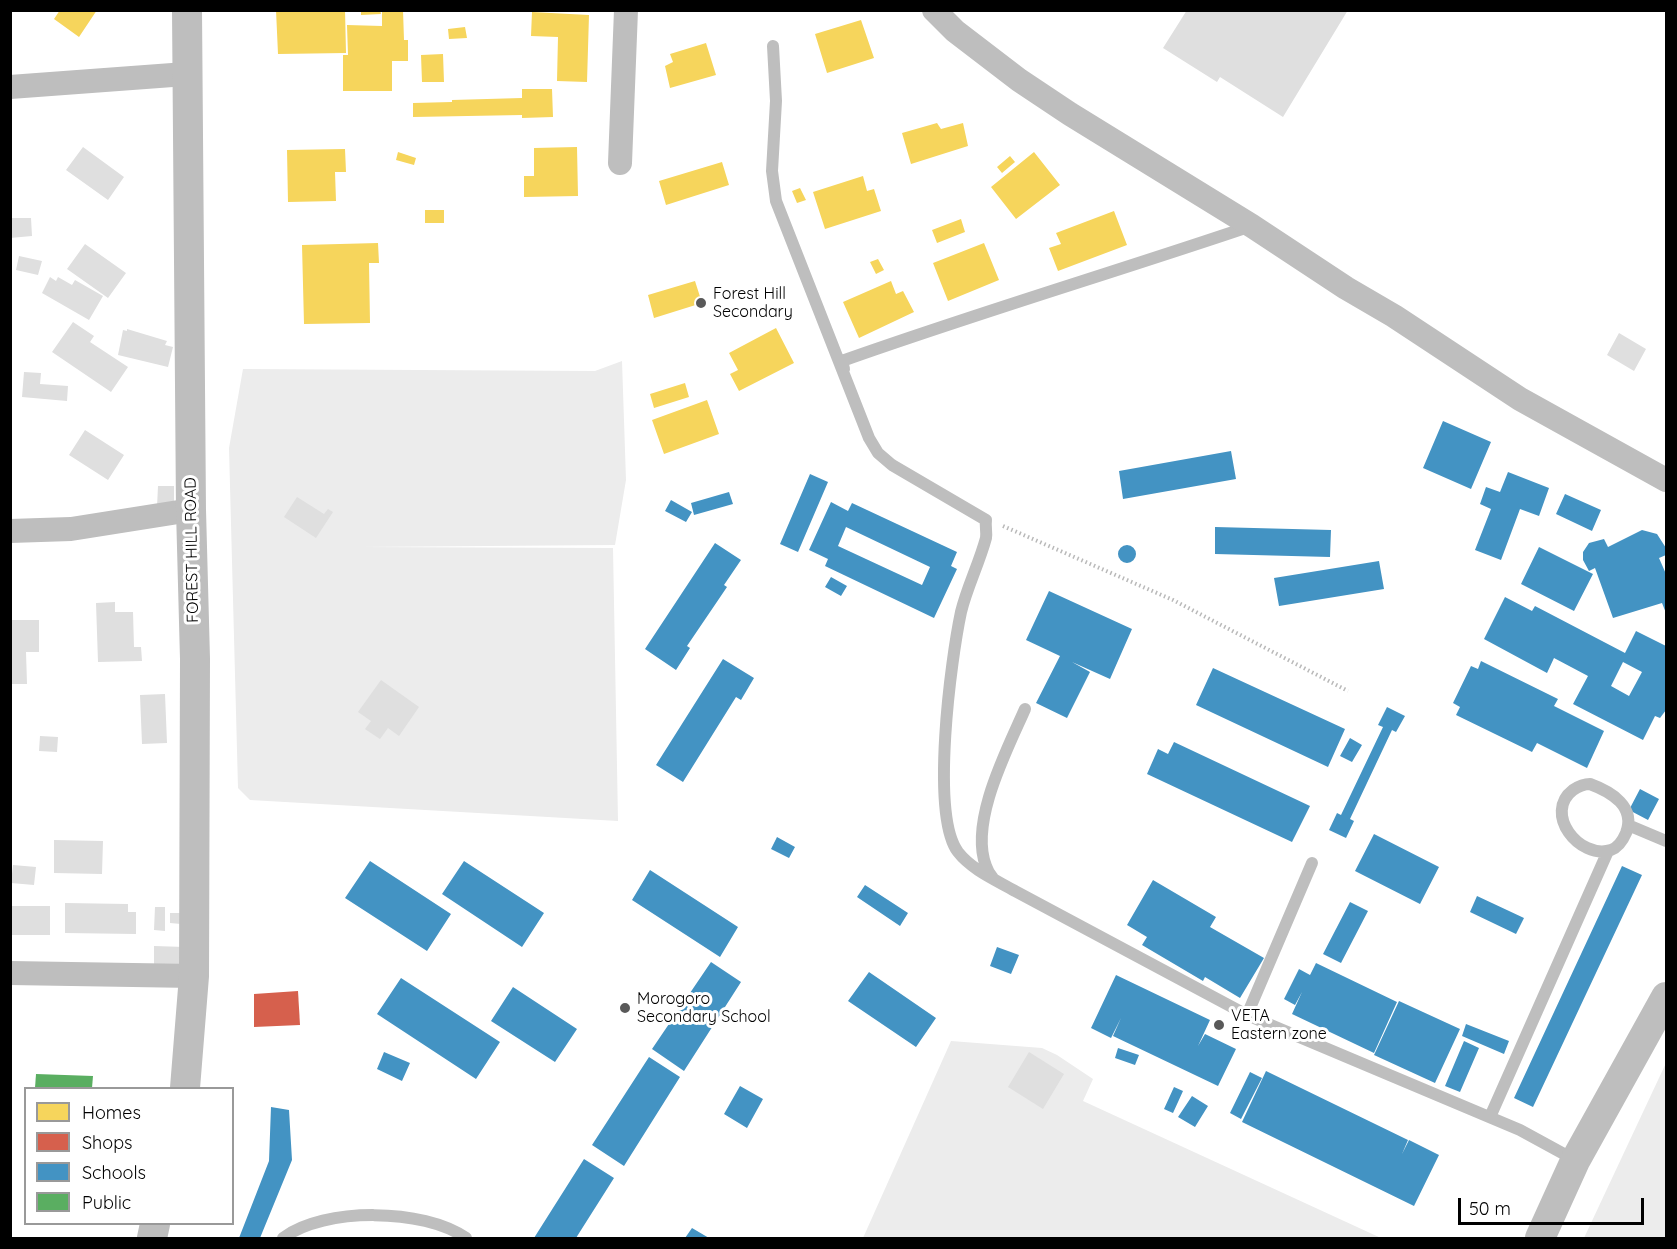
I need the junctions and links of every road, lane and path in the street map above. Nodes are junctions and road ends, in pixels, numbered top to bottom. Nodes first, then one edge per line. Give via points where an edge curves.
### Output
1 (187, 10) edge
2 (626, 10) edge
3 (934, 10) edge
4 (773, 46) dead end
5 (186, 74) junction
6 (10, 87) edge
7 (620, 163) dead end
8 (1252, 226) junction
9 (845, 375) junction
10 (1666, 480) edge
11 (191, 510) junction
12 (986, 520) junction
13 (10, 531) edge
14 (1348, 691) dead end
15 (1025, 709) dead end
16 (1628, 825) junction
17 (1666, 841) edge
18 (1608, 850) junction
19 (1312, 863) dead end
20 (1015, 891) junction
21 (10, 974) edge
22 (194, 976) junction
23 (1666, 997) edge
24 (1247, 1016) junction
25 (185, 1087) edge
26 (1490, 1117) junction
27 (1575, 1161) junction
28 (283, 1239) edge
29 (466, 1239) edge
30 (1540, 1239) edge

1 - 5 street, FOREST HILL ROAD
2 - 7 street
3 - 8 street via 1019,80
4 - 9 lane via 776,101 772,171 776,201
5 - 6 street
5 - 11 street, FOREST HILL ROAD
8 - 9 lane via 842,361
8 - 10 street via 1520,399
9 - 12 lane via 869,438 882,456
11 - 13 street via 71,529
11 - 22 street, FOREST HILL ROAD via 195,659
12 - 14 path via 1173,600
12 - 20 lane via 986,539 966,596 953,660 945,800 950,835 959,853
15 - 20 lane via 994,779 981,845 990,875
16 - 17 lane
16 - 18 lane via 1619,844
16 - 18 lane via 1625,808 1605,790 1583,784 1568,794 1561,813 1569,834 1591,849
18 - 26 lane
19 - 24 lane
20 - 24 lane
21 - 22 street
22 - 25 street, FOREST HILL ROAD
23 - 27 street
24 - 26 lane
26 - 27 lane
27 - 30 street
28 - 29 lane via 317,1222 393,1215 429,1221

